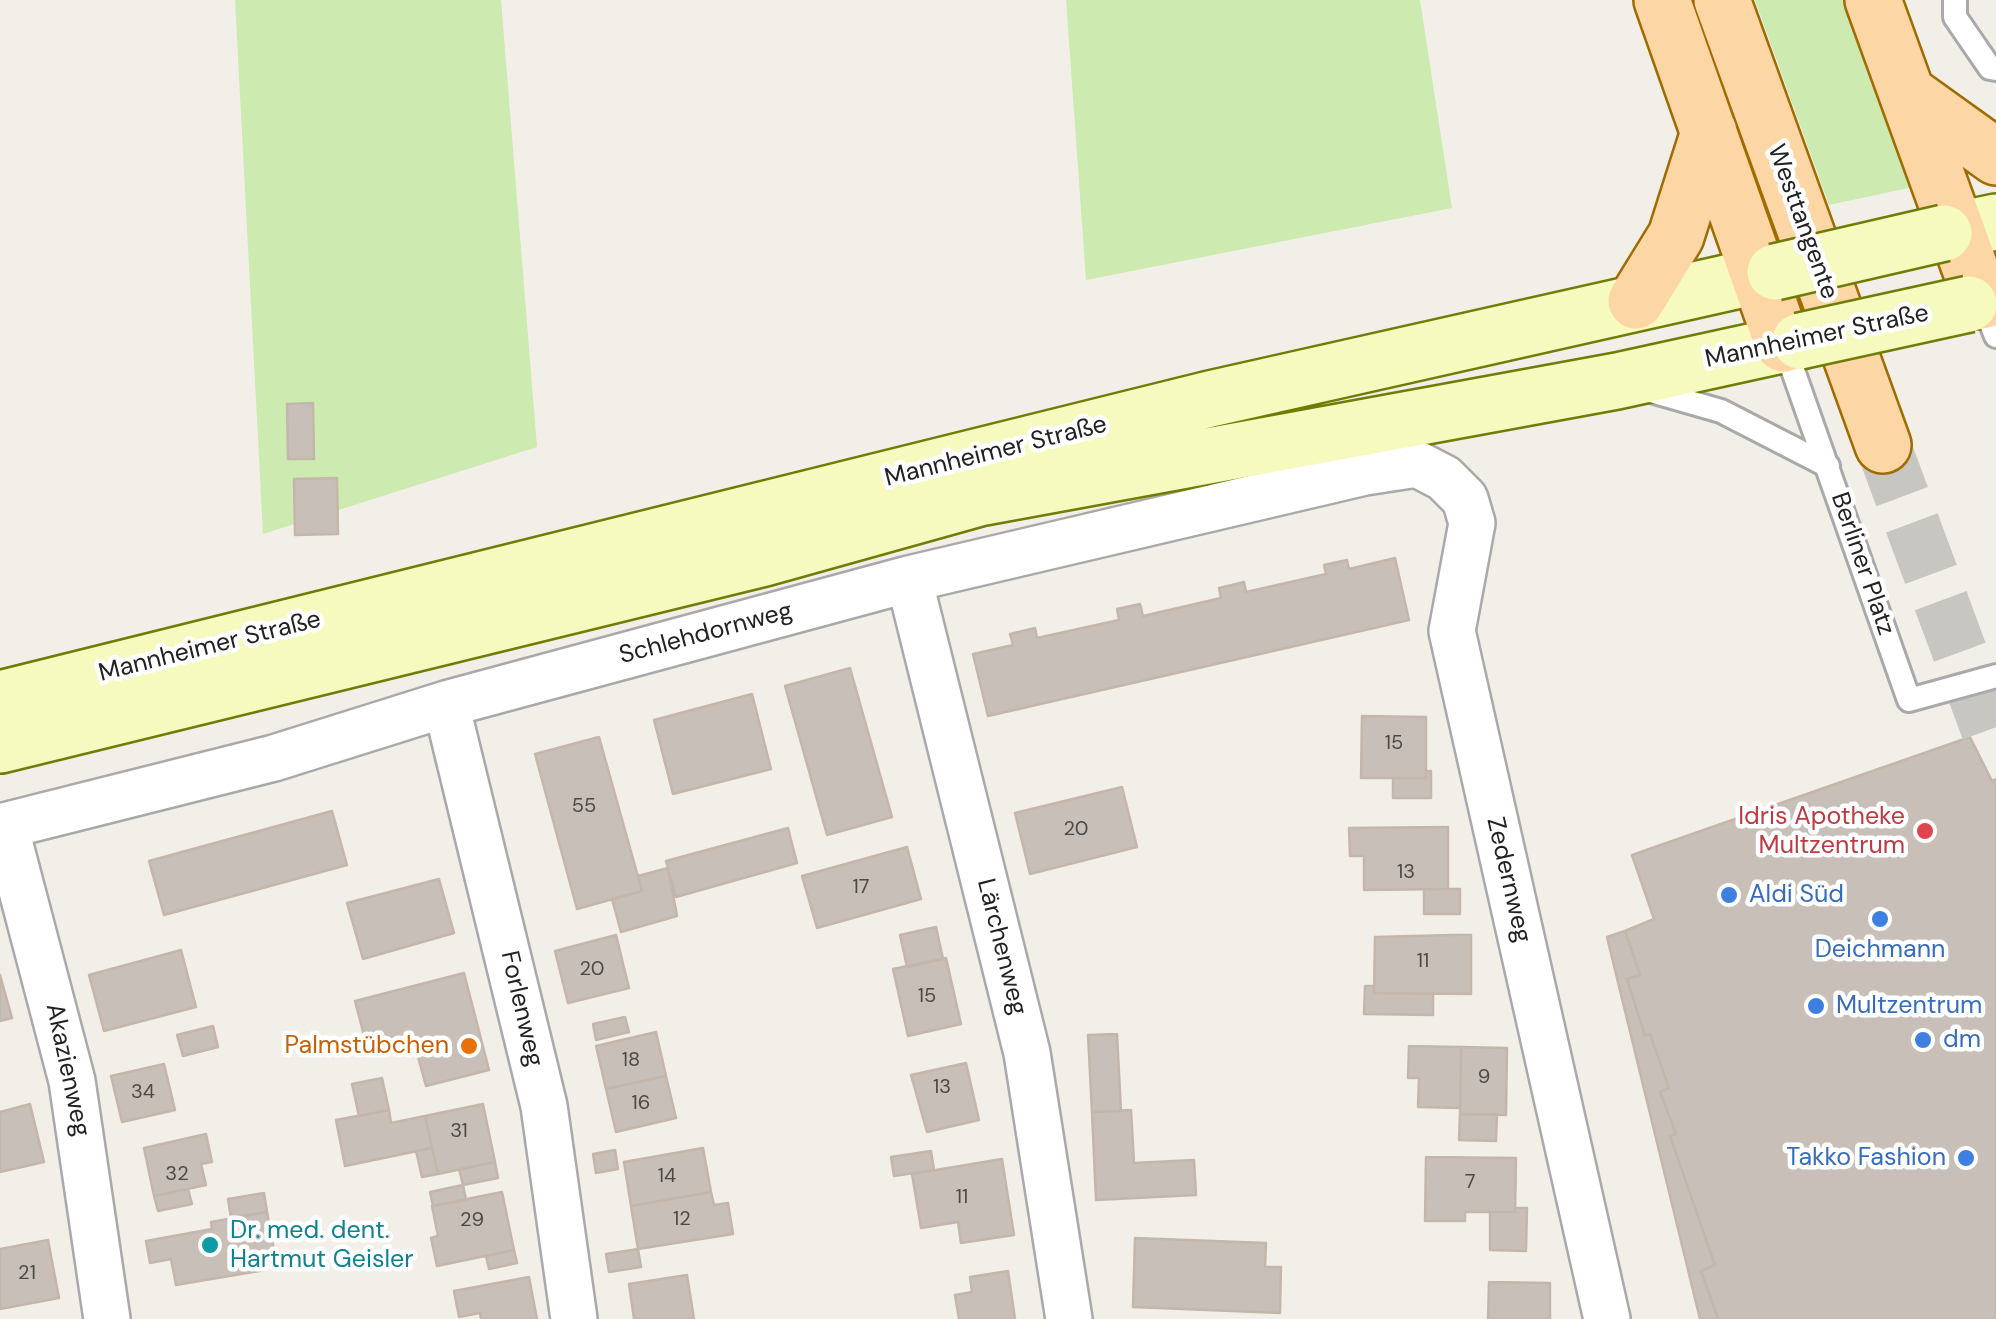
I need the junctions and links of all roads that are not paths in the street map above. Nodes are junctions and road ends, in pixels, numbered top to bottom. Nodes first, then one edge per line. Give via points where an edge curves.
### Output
1 (1662, 0) edge
2 (1722, 0) edge
3 (1873, 0) edge
4 (1955, 0) edge
5 (1996, 70) edge
6 (1907, 93) junction
7 (1709, 132) junction
8 (1996, 157) edge
9 (1965, 229) edge
10 (1767, 273) junction
11 (1636, 302) junction
12 (1986, 310) edge
13 (1792, 342) junction
14 (1616, 382) junction
15 (1882, 445) tunnel mouth
16 (1417, 464) joint
17 (1828, 466) junction
18 (909, 579) junction
19 (1996, 676) edge
20 (0, 699) edge
21 (446, 704) junction
22 (0, 745) edge
23 (3, 827) edge
24 (107, 1319) edge
25 (574, 1319) edge
26 (1069, 1319) edge
27 (1607, 1319) edge

1 - 7 main road
2 - 15 main road, Westtangente
3 - 6 main road
4 - 5 lane via 1955,16
6 - 8 main road
6 - 9 main road
7 - 10 main road
7 - 11 main road via 1676,236
9 - 10 main road, Mannheimer Straße, bridge
9 - 12 main road
10 - 11 main road, Mannheimer Straße
10 - 13 main road
11 - 20 main road, Mannheimer Straße via 1174,408
12 - 13 main road, Mannheimer Straße, bridge
13 - 14 main road, Mannheimer Straße
13 - 17 lane, Berliner Platz
14 - 17 lane via 1720,411
14 - 22 main road, Mannheimer Straße via 979,498 764,558
16 - 18 street, Schlehdornweg
16 - 27 street, Zedernweg via 1465,498 1472,522 1452,631
17 - 19 lane, Berliner Platz via 1910,700
18 - 21 street, Schlehdornweg
18 - 26 street, Lärchenweg via 1028,1053
21 - 23 street, Schlehdornweg via 274,758
21 - 25 street, Forlenweg via 544,1106
23 - 24 street, Akazienweg via 72,1081

